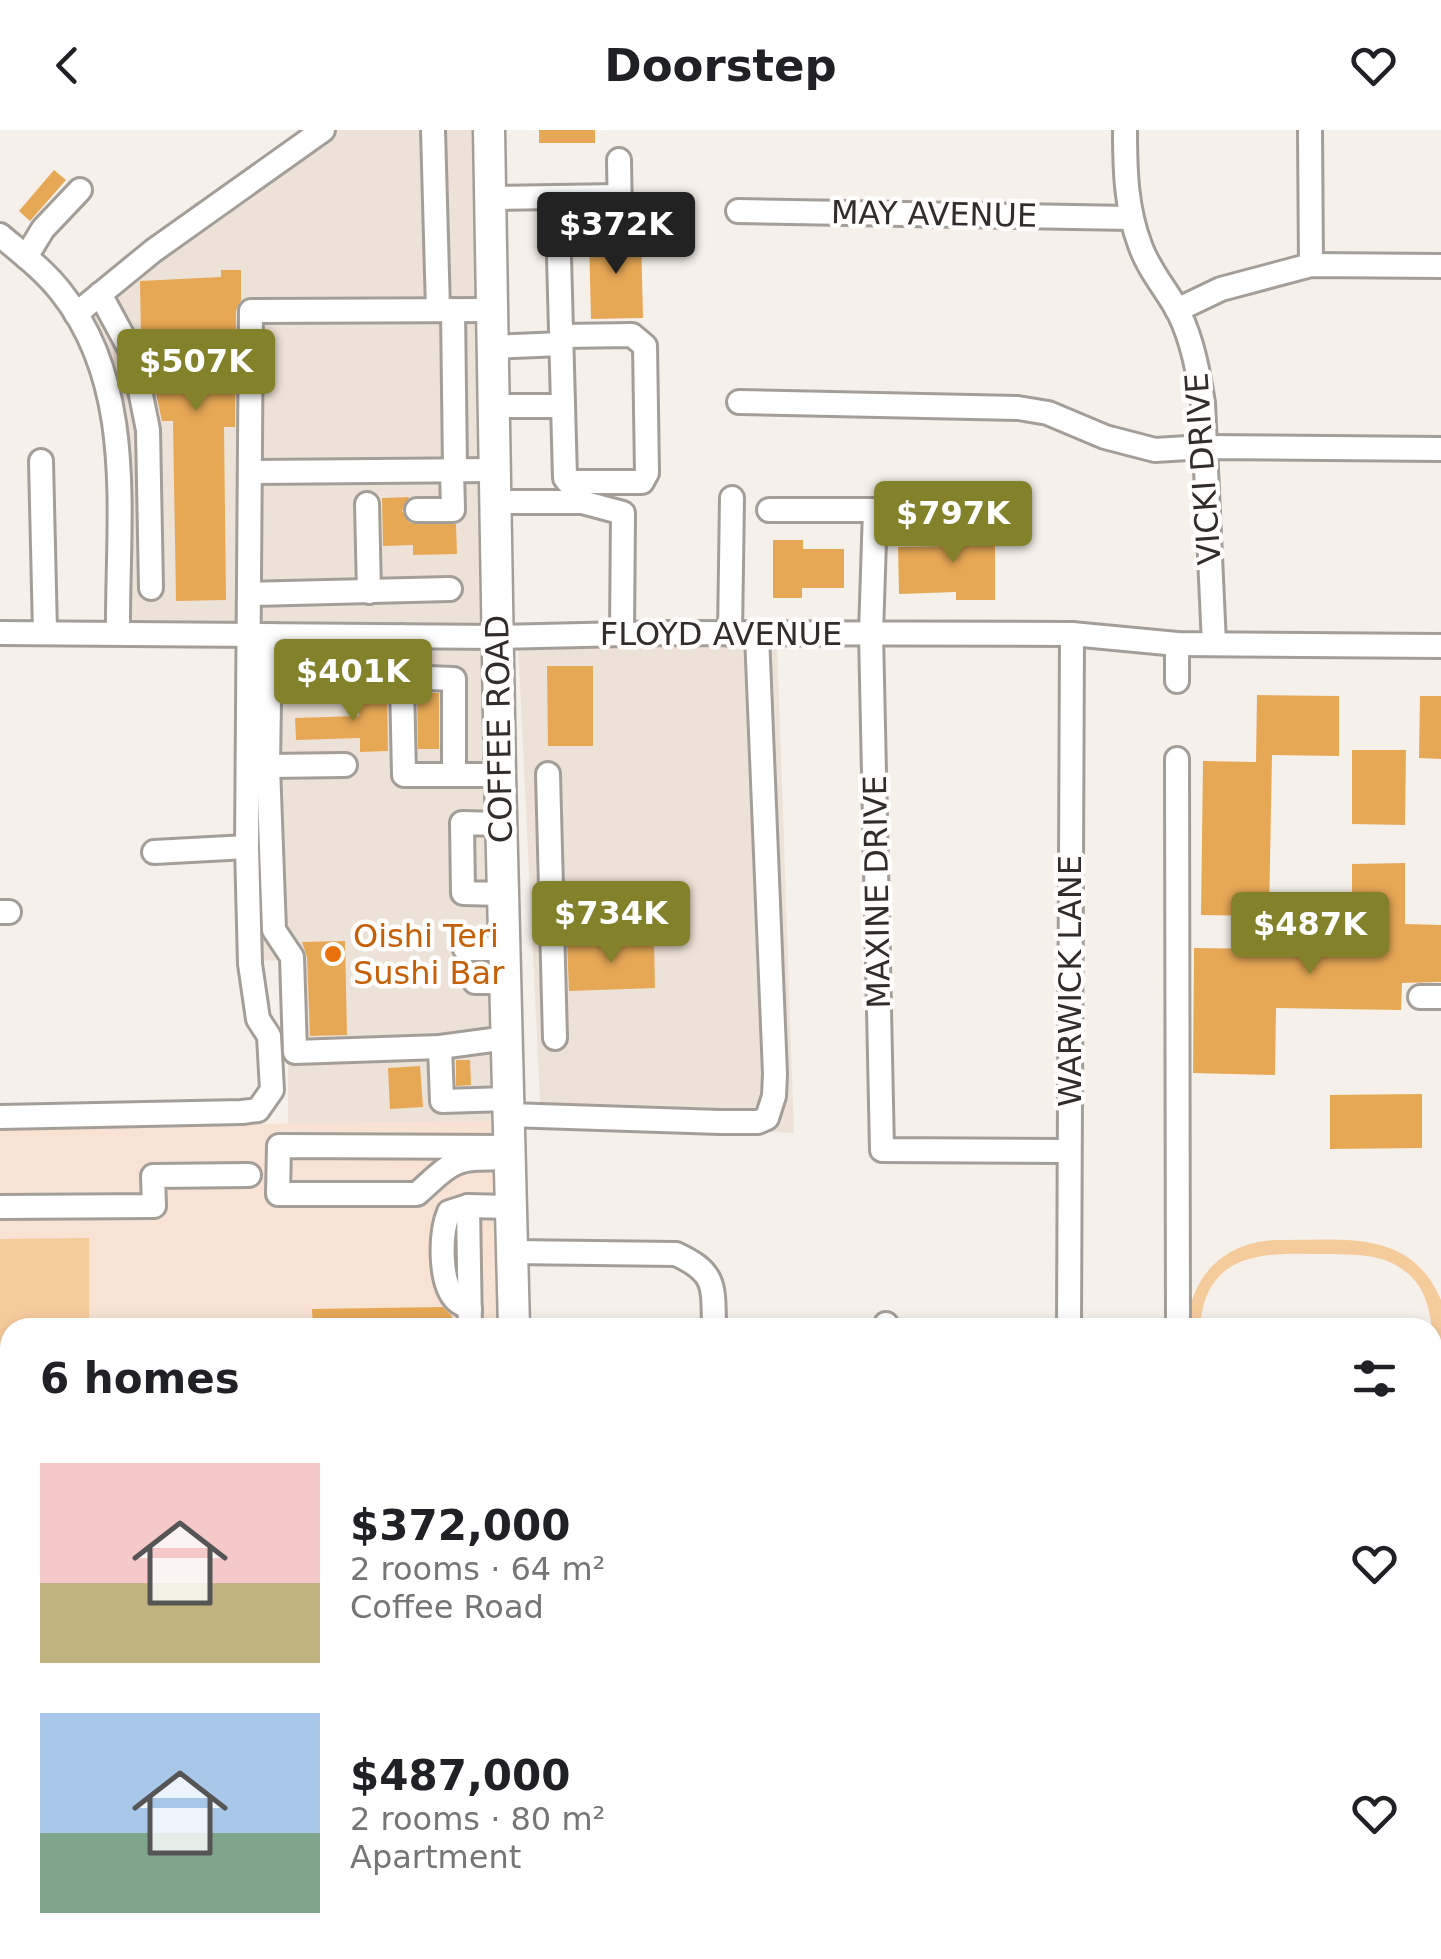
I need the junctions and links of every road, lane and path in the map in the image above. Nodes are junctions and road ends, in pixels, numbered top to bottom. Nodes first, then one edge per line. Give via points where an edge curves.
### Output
1 (323, 130) edge
2 (433, 130) edge
3 (489, 130) edge
4 (1125, 130) edge
5 (1310, 130) edge
6 (619, 160) dead end
7 (80, 190) dead end
8 (620, 196) junction
9 (490, 198) junction
10 (738, 211) dead end
11 (1132, 218) junction
12 (0, 235) edge
13 (26, 257) junction
14 (1311, 265) junction
15 (1441, 266) edge
16 (100, 294) junction
17 (446, 310) junction
18 (492, 310) junction
19 (1177, 310) junction
20 (76, 314) junction
21 (562, 340) junction
22 (492, 347) junction
23 (739, 402) dead end
24 (493, 406) junction
25 (564, 406) junction
26 (1204, 447) junction
27 (1441, 449) edge
28 (41, 461) dead end
29 (454, 470) junction
30 (494, 470) junction
31 (252, 472) junction
32 (732, 498) dead end
33 (494, 502) junction
34 (367, 504) dead end
35 (418, 510) dead end
36 (769, 510) dead end
37 (875, 510) junction
38 (968, 510) dead end
39 (150, 588) dead end
40 (450, 590) dead end
41 (369, 592) junction
42 (249, 594) junction
43 (0, 632) edge
44 (45, 632) junction
45 (118, 632) junction
46 (872, 633) junction
47 (259, 634) junction
48 (622, 634) junction
49 (730, 634) junction
50 (757, 634) junction
51 (1072, 634) junction
52 (400, 636) junction
53 (498, 637) junction
54 (1177, 644) junction
55 (1214, 644) junction
56 (1441, 646) edge
57 (402, 677) junction
58 (1177, 681) dead end
59 (1177, 759) dead end
60 (345, 765) dead end
61 (268, 766) junction
62 (548, 774) dead end
63 (454, 775) junction
64 (500, 775) junction
65 (247, 846) junction
66 (154, 852) dead end
67 (466, 950) dead end
68 (504, 950) junction
69 (506, 1038) junction
70 (554, 1038) dead end
71 (440, 1047) junction
72 (508, 1107) junction
73 (0, 1118) edge
74 (1069, 1151) junction
75 (510, 1153) junction
76 (249, 1175) dead end
77 (0, 1207) edge
78 (511, 1207) junction
79 (512, 1252) junction
80 (470, 1318) edge
81 (514, 1318) edge
82 (714, 1318) edge
83 (1069, 1318) edge
84 (1178, 1318) edge

1 - 16 street
2 - 17 street
3 - 9 main road, COFFEE ROAD
4 - 11 street, VICKI DRIVE
5 - 14 street
6 - 8 street
7 - 13 street via 42,229
8 - 9 street
8 - 21 street via 620,219 558,220
9 - 18 main road, COFFEE ROAD
10 - 11 street, MAY AVENUE
11 - 19 street, VICKI DRIVE via 1152,272
12 - 13 street
13 - 20 street
14 - 15 street
14 - 19 street via 1238,283
16 - 20 street
16 - 39 street via 133,354 148,430
17 - 18 street
17 - 29 street
17 - 31 street via 251,312
18 - 22 main road, COFFEE ROAD
19 - 26 street, VICKI DRIVE via 1197,367
20 - 45 street via 96,350 114,410
21 - 22 street
21 - 25 street
21 - 25 street via 632,335 645,346 642,482 568,482
22 - 24 main road, COFFEE ROAD
23 - 26 street via 1018,408 1132,446
24 - 25 street
24 - 30 main road, COFFEE ROAD
26 - 27 street
26 - 55 street, VICKI DRIVE
28 - 44 street
29 - 30 street
29 - 31 street
29 - 35 street via 453,510
30 - 33 main road, COFFEE ROAD
31 - 42 street
32 - 49 street
33 - 48 street via 582,502 623,512
33 - 53 main road, COFFEE ROAD
34 - 41 street
36 - 37 street
37 - 38 street
37 - 46 street, MAXINE DRIVE
40 - 41 street
41 - 42 street
42 - 47 street
43 - 44 street, FLOYD AVENUE
44 - 45 street, FLOYD AVENUE
45 - 47 street, FLOYD AVENUE
46 - 50 street, FLOYD AVENUE
46 - 51 street, FLOYD AVENUE
46 - 74 street, MAXINE DRIVE via 882,1150
47 - 52 street, FLOYD AVENUE
47 - 61 street
47 - 65 street via 248,670
48 - 49 street, FLOYD AVENUE
48 - 53 street, FLOYD AVENUE
49 - 50 street, FLOYD AVENUE
50 - 72 street via 775,1074 767,1118 720,1122
51 - 54 street, FLOYD AVENUE
51 - 74 street, WARWICK LANE
52 - 53 street, FLOYD AVENUE
52 - 57 street
53 - 64 main road, COFFEE ROAD
54 - 55 street, FLOYD AVENUE
54 - 58 street
55 - 56 street, FLOYD AVENUE
57 - 63 street via 404,775
57 - 63 street via 454,679
59 - 84 street
60 - 61 street
61 - 71 street via 274,930 292,957 294,1052
62 - 70 street
63 - 64 street
64 - 68 main road, COFFEE ROAD
65 - 66 street
65 - 73 street via 252,982 258,1019 269,1036 272,1090 258,1110
67 - 68 street
68 - 69 main road, COFFEE ROAD via 490,982
69 - 71 street
69 - 72 main road, COFFEE ROAD
71 - 72 street via 442,1101
72 - 75 main road, COFFEE ROAD
74 - 83 street, WARWICK LANE
75 - 75 street via 450,1163 417,1194 278,1194 279,1146
75 - 78 main road, COFFEE ROAD
76 - 77 street via 153,1176 154,1206
78 - 79 main road, COFFEE ROAD
78 - 80 street via 468,1206 449,1212 444,1224 446,1275
79 - 81 main road, COFFEE ROAD
79 - 82 street via 676,1254 713,1281

